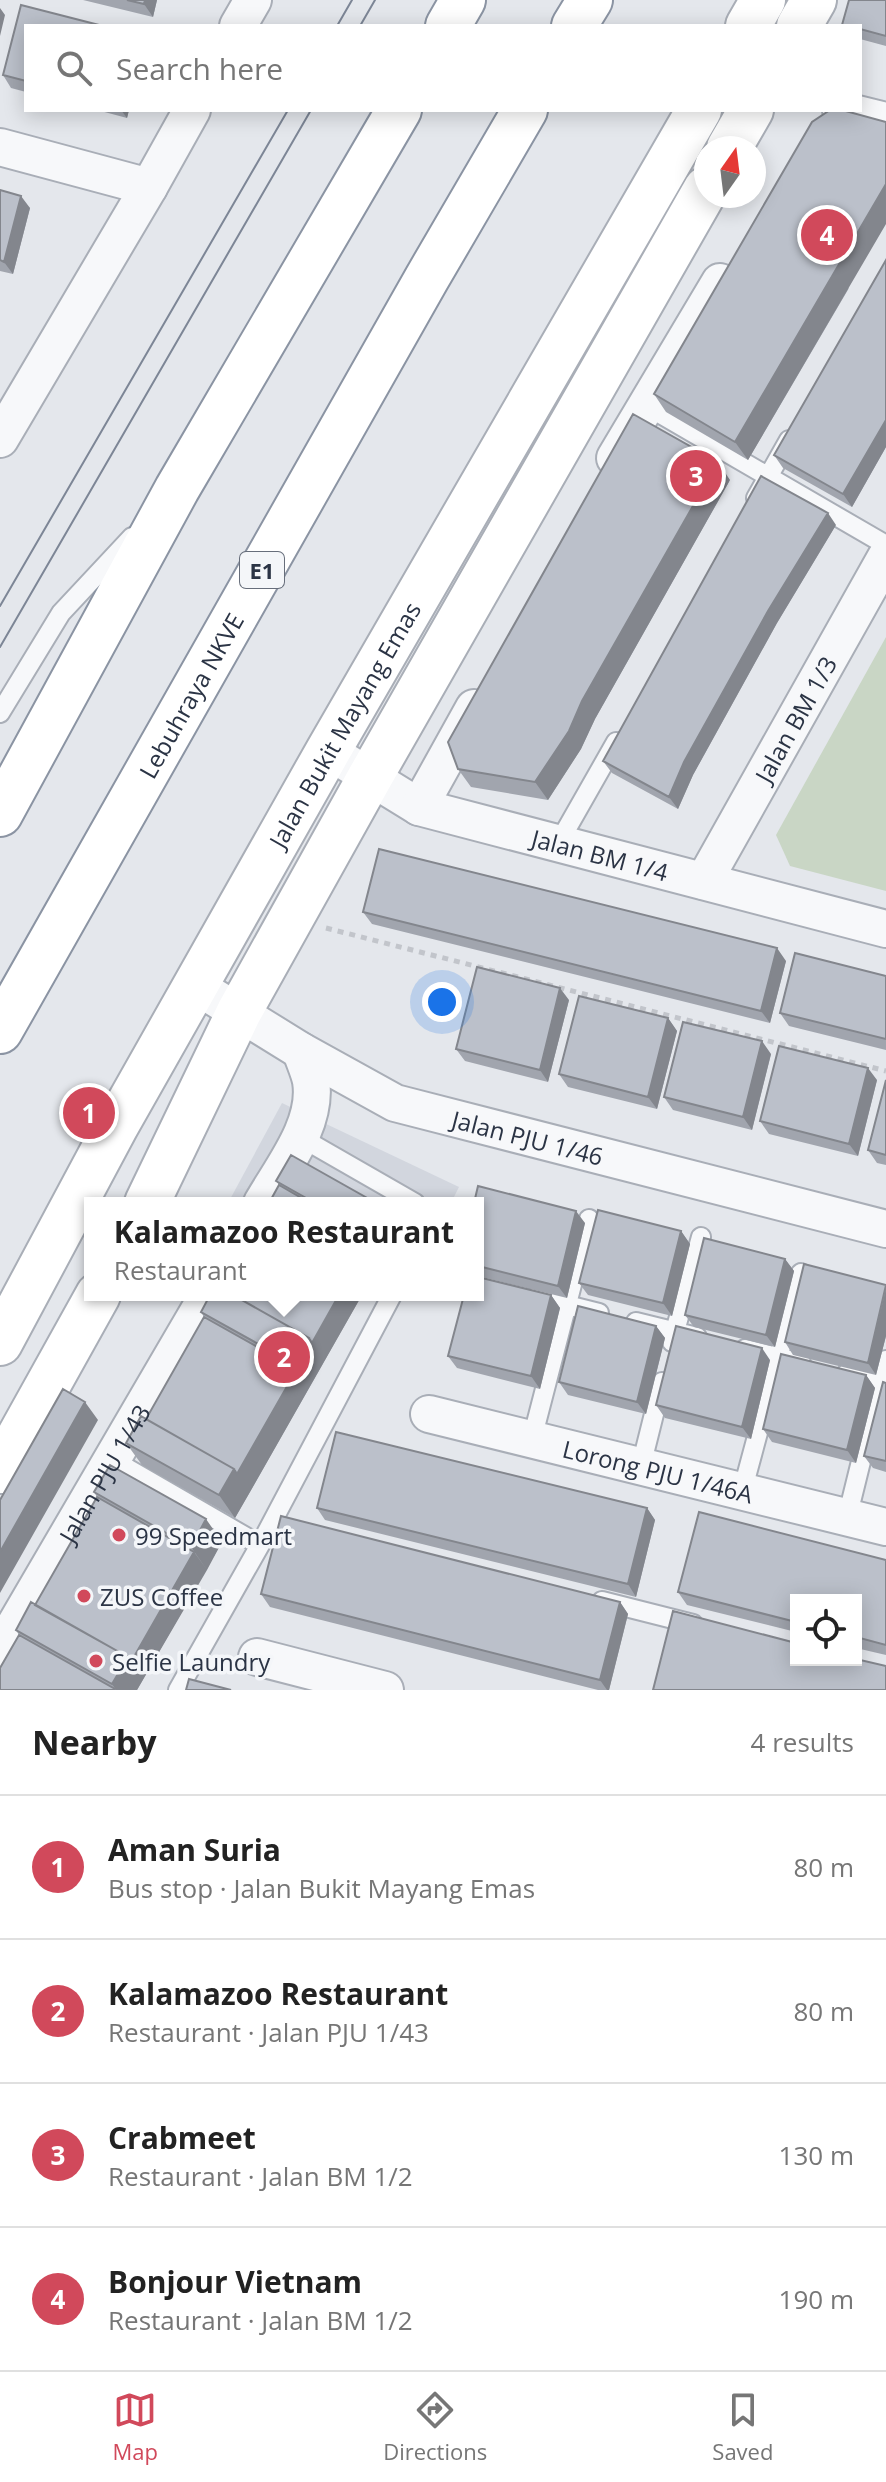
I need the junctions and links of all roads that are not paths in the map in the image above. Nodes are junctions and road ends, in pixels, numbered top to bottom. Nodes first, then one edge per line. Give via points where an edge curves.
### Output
1 (253, 0) edge
2 (463, 0) edge
3 (590, 0) edge
4 (763, 0) edge
5 (814, 0) edge
6 (239, 24) edge
7 (449, 24) edge
8 (575, 24) edge
9 (749, 24) edge
10 (800, 24) edge
11 (191, 112) edge
12 (398, 112) edge
13 (524, 112) edge
14 (698, 112) edge
15 (750, 112) edge
16 (828, 114) edge
17 (886, 121) edge
18 (736, 136) edge
19 (0, 147) edge
20 (149, 187) junction
21 (695, 208) edge
22 (735, 258) edge
23 (645, 405) junction
24 (799, 422) edge
25 (1, 434) edge
26 (768, 477) junction
27 (177, 489) junction
28 (598, 489) edge
29 (744, 518) edge
30 (886, 545) edge
31 (886, 557) edge
32 (489, 683) edge
33 (0, 713) edge
34 (628, 721) edge
35 (328, 751) junction
36 (370, 777) junction
37 (419, 807) junction
38 (0, 814) edge
39 (558, 844) junction
40 (704, 881) junction
41 (886, 929) edge
42 (196, 986) junction
43 (239, 1012) junction
44 (0, 1031) edge
45 (301, 1051) junction
46 (300, 1137) junction
47 (150, 1197) edge
48 (265, 1197) edge
49 (405, 1197) edge
50 (589, 1219) dead end
51 (886, 1229) edge
52 (701, 1237) edge
53 (801, 1273) edge
54 (523, 1294) edge
55 (95, 1301) edge
56 (205, 1301) edge
57 (389, 1301) edge
58 (567, 1305) junction
59 (675, 1332) junction
60 (0, 1343) edge
61 (778, 1357) junction
62 (886, 1360) edge
63 (883, 1383) edge
64 (429, 1414) dead end
65 (532, 1439) junction
66 (113, 1460) junction
67 (641, 1466) junction
68 (0, 1471) edge
69 (742, 1492) junction
70 (847, 1518) junction
71 (886, 1527) edge
72 (260, 1545) junction
73 (587, 1597) edge
74 (707, 1627) edge
75 (0, 1651) edge
76 (257, 1657) dead end
77 (178, 1690) edge
78 (385, 1690) edge

1 - 6 street
2 - 7 main road
3 - 8 main road
4 - 9 main road
5 - 10 main road
11 - 20 street
12 - 27 main road
13 - 44 main road, Lebuhraya NKVE / E1
14 - 35 main road, Jalan Bukit Mayang Emas
15 - 18 main road
16 - 17 street
19 - 20 street
20 - 25 street
21 - 36 main road, Jalan Bukit Mayang Emas
22 - 23 street
23 - 26 lane
23 - 28 street
24 - 26 lane
26 - 29 lane
26 - 30 lane
27 - 33 lane via 61,613
27 - 38 main road
31 - 40 street, Jalan BM 1/3
32 - 37 street
34 - 39 lane
35 - 36 street, Jalan BM 1/4
35 - 42 main road, Jalan Bukit Mayang Emas
36 - 37 street, Jalan BM 1/4
36 - 43 main road, Jalan Bukit Mayang Emas
37 - 39 street, Jalan BM 1/4
39 - 40 street, Jalan BM 1/4
40 - 41 street, Jalan BM 1/4
42 - 43 street, Jalan PJU 1/46
42 - 60 main road, Jalan Bukit Mayang Emas
43 - 45 street, Jalan PJU 1/46
43 - 47 main road, Jalan Bukit Mayang Emas
45 - 46 street via 311,1083
45 - 51 street, Jalan PJU 1/46 via 395,1103
46 - 48 street
46 - 49 lane
50 - 58 lane
52 - 59 lane
53 - 61 lane
54 - 58 lane
55 - 68 main road
56 - 66 street, Jalan PJU 1/43
57 - 72 lane
58 - 59 lane
58 - 65 lane
59 - 61 lane
59 - 67 lane
61 - 63 lane
61 - 69 lane
62 - 63 lane
63 - 70 lane
64 - 65 street, Lorong PJU 1/46A
65 - 67 street, Lorong PJU 1/46A
66 - 72 lane
66 - 75 street, Jalan PJU 1/43
67 - 69 street, Lorong PJU 1/46A
69 - 70 street, Lorong PJU 1/46A
70 - 71 street, Lorong PJU 1/46A
72 - 77 lane
73 - 74 lane
76 - 78 street

